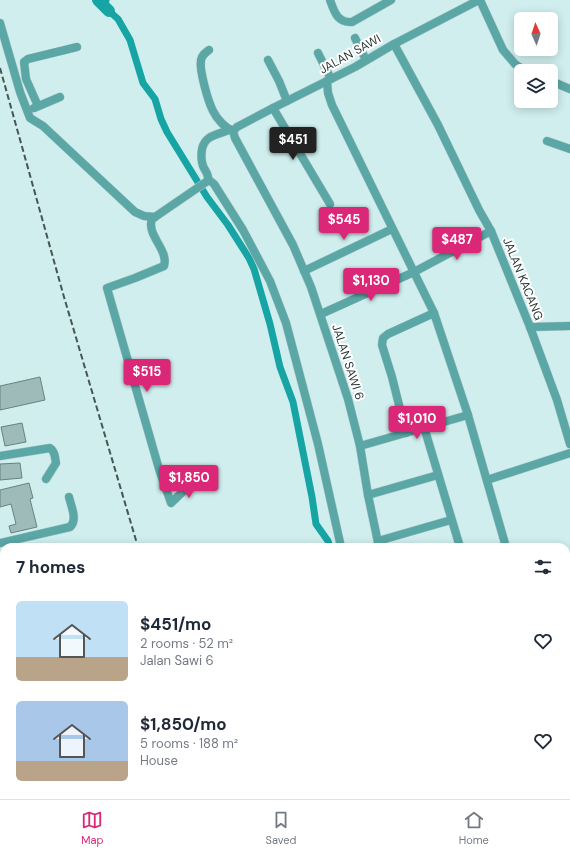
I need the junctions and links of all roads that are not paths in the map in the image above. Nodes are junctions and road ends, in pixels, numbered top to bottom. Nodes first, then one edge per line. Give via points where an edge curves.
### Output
1 (330, 0) edge
2 (391, 0) edge
3 (479, 0) edge
4 (0, 23) edge
5 (355, 38) dead end
6 (394, 44) junction
7 (77, 47) dead end
8 (208, 50) dead end
9 (318, 53) dead end
10 (268, 60) dead end
11 (366, 60) junction
12 (515, 64) edge
13 (329, 80) junction
14 (558, 85) edge
15 (570, 89) edge
16 (60, 97) dead end
17 (287, 101) junction
18 (38, 106) junction
19 (272, 108) junction
20 (29, 114) junction
21 (232, 130) junction
22 (547, 142) dead end
23 (570, 149) edge
24 (206, 182) junction
25 (330, 204) dead end
26 (155, 217) junction
27 (392, 229) junction
28 (491, 231) junction
29 (304, 271) junction
30 (414, 272) junction
31 (434, 313) junction
32 (321, 314) junction
33 (570, 326) edge
34 (530, 327) junction
35 (468, 415) junction
36 (424, 427) junction
37 (406, 433) junction
38 (570, 444) edge
39 (360, 446) junction
40 (570, 453) edge
41 (0, 456) edge
42 (438, 475) junction
43 (46, 479) dead end
44 (487, 480) junction
45 (193, 482) dead end
46 (368, 495) junction
47 (70, 497) dead end
48 (451, 520) junction
49 (0, 543) edge
50 (340, 543) edge
51 (379, 543) edge
52 (382, 543) edge
53 (459, 543) edge
54 (505, 543) edge

1 - 2 street via 336,16 346,22 352,22
3 - 6 street, JALAN SAWI
3 - 12 street via 503,50
4 - 20 street
5 - 11 street
6 - 11 street, JALAN SAWI
6 - 28 street, JALAN KACANG
7 - 18 street via 24,62 26,79
8 - 21 street, JALAN SAWI 6 via 201,58 200,64 205,87 213,111 222,123
9 - 13 street
10 - 17 street
11 - 13 street, JALAN SAWI
13 - 17 street, JALAN SAWI
13 - 27 street via 328,93 332,105
14 - 15 street
16 - 18 street
17 - 19 street, JALAN SAWI
18 - 20 street
19 - 21 street, JALAN SAWI
19 - 25 street
20 - 26 street via 135,212
21 - 24 street, JALAN SAWI via 205,141 201,154 208,174
21 - 29 street, JALAN SAWI 6
22 - 23 street
24 - 26 street
24 - 50 street via 211,181 214,184 246,236 270,281 286,323 318,444
26 - 45 street via 150,227 166,264 106,288 159,469 172,503
27 - 29 street
27 - 30 street
28 - 30 street
28 - 34 street, JALAN KACANG
29 - 32 street, JALAN SAWI 6
30 - 31 street
30 - 32 street
31 - 35 street
31 - 37 street via 383,338 382,345
32 - 39 street, JALAN SAWI 6
33 - 34 street
34 - 38 street, JALAN KACANG
35 - 36 street
35 - 44 street
36 - 37 street
36 - 42 street
37 - 39 street
39 - 46 street, JALAN SAWI 6
40 - 44 street
41 - 43 street via 50,448 55,455 56,463
42 - 46 street
42 - 48 street
44 - 54 street
46 - 51 street, JALAN SAWI 6
47 - 49 street via 74,520 70,527
48 - 52 street
48 - 53 street

